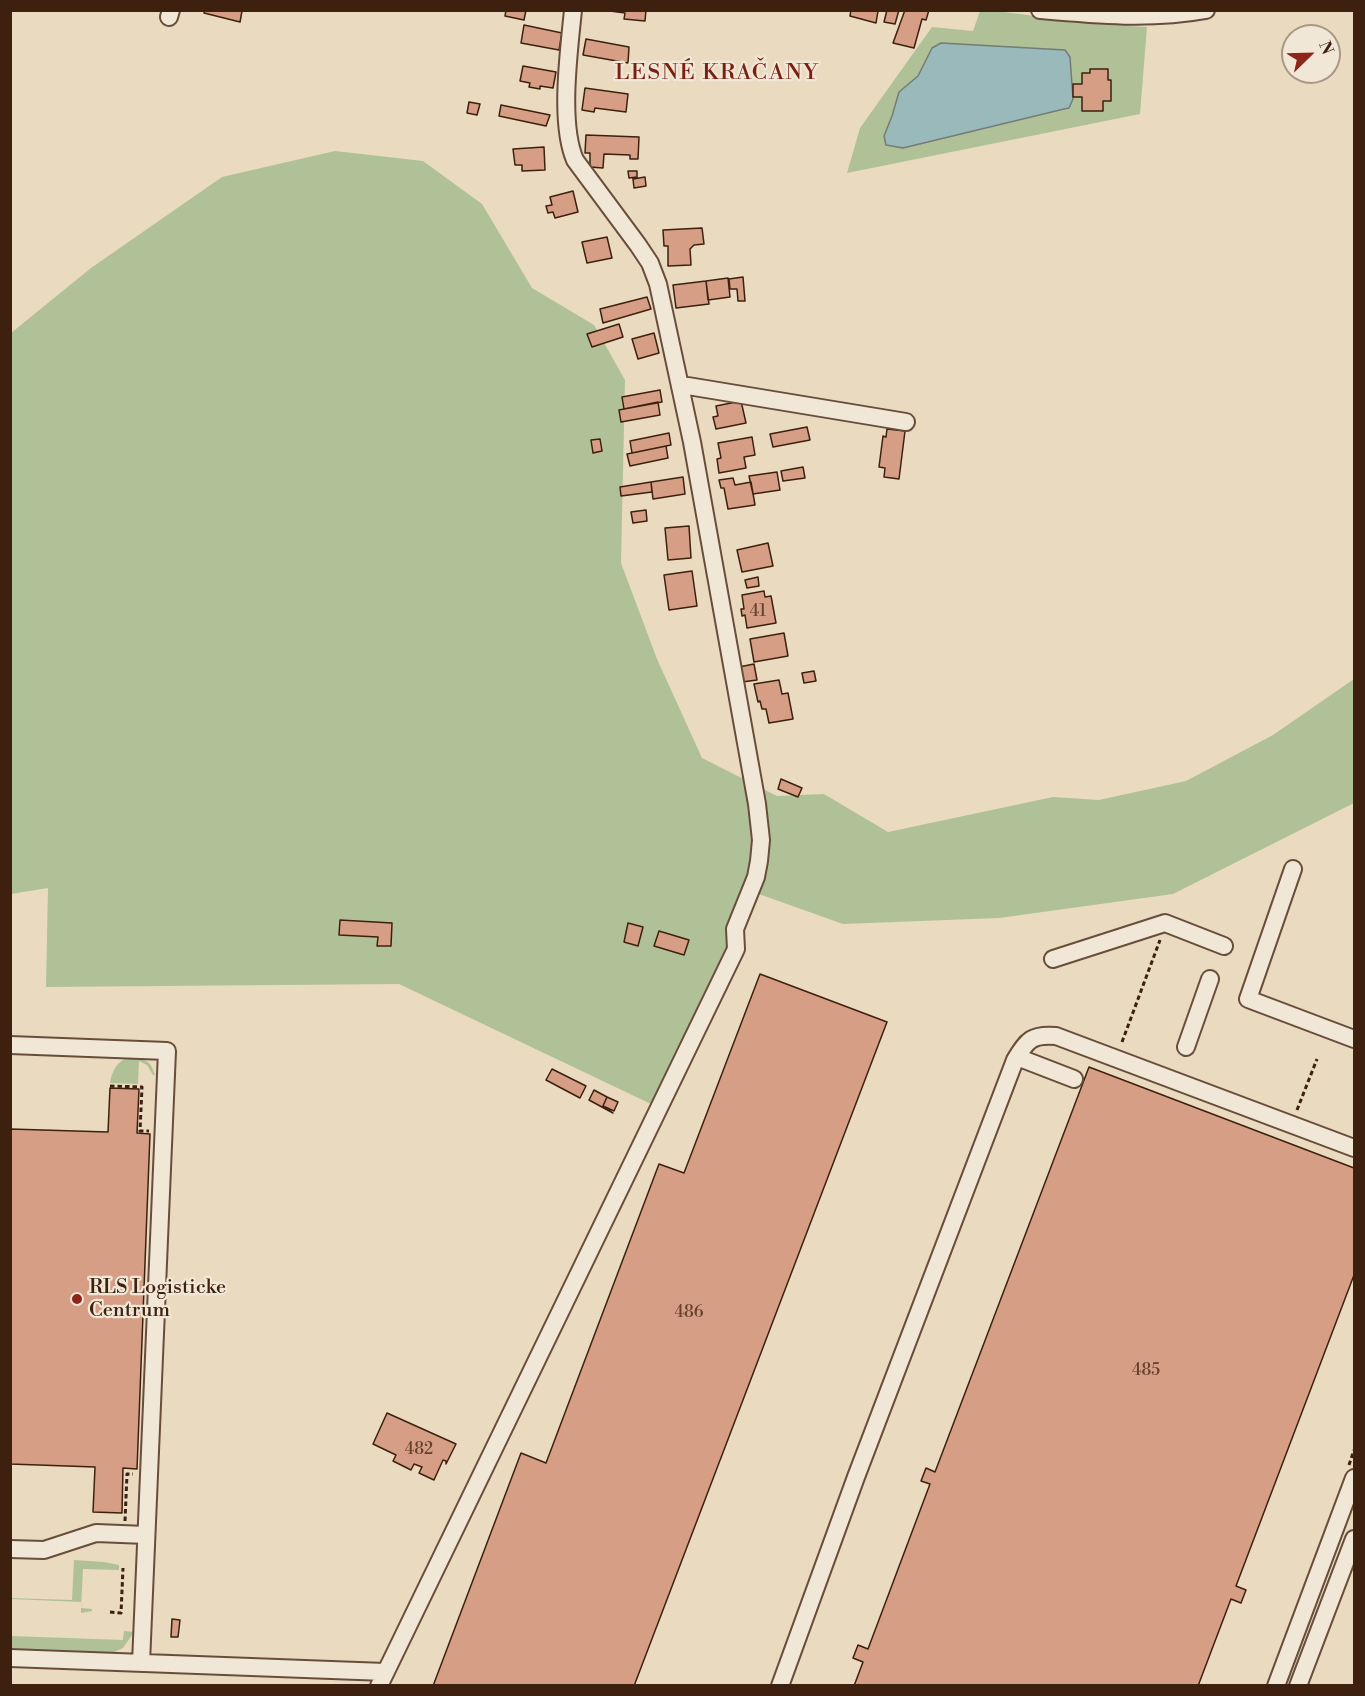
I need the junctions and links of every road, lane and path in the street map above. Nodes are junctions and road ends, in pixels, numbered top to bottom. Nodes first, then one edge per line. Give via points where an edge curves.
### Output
1 (573, 10) edge
2 (1040, 10) edge
3 (1206, 10) edge
4 (1158, 13) edge
5 (681, 387) junction
6 (906, 422) dead end
7 (1293, 869) dead end
8 (1163, 932) dead end
9 (1224, 946) dead end
10 (1053, 959) dead end
11 (1210, 980) dead end
12 (1354, 1040) edge
13 (1122, 1042) dead end
14 (10, 1045) edge
15 (1186, 1047) dead end
16 (1017, 1057) junction
17 (1317, 1059) dead end
18 (1074, 1079) dead end
19 (1297, 1110) dead end
20 (1354, 1148) edge
21 (1354, 1478) edge
22 (146, 1535) junction
23 (1354, 1539) edge
24 (10, 1549) edge
25 (123, 1568) dead end
26 (110, 1612) dead end
27 (10, 1659) edge
28 (141, 1663) junction
29 (382, 1679) edge
30 (780, 1686) edge
31 (1276, 1686) edge
32 (1298, 1686) edge

1 - 5 street via 567,117 570,148 650,263
2 - 4 street via 1092,15
3 - 4 street via 1181,15
5 - 6 street via 754,395
5 - 29 street via 757,804 761,840 756,877 735,929 736,949
7 - 12 street via 1248,999
8 - 13 path
9 - 10 street via 1166,924
11 - 15 street
14 - 22 street via 167,1051
16 - 18 street
16 - 20 street via 1032,1038 1056,1036
16 - 30 street
17 - 19 path
21 - 31 street
22 - 24 street via 96,1533 44,1550
22 - 28 street
23 - 32 street
25 - 26 path via 121,1613
27 - 28 street
28 - 29 street

